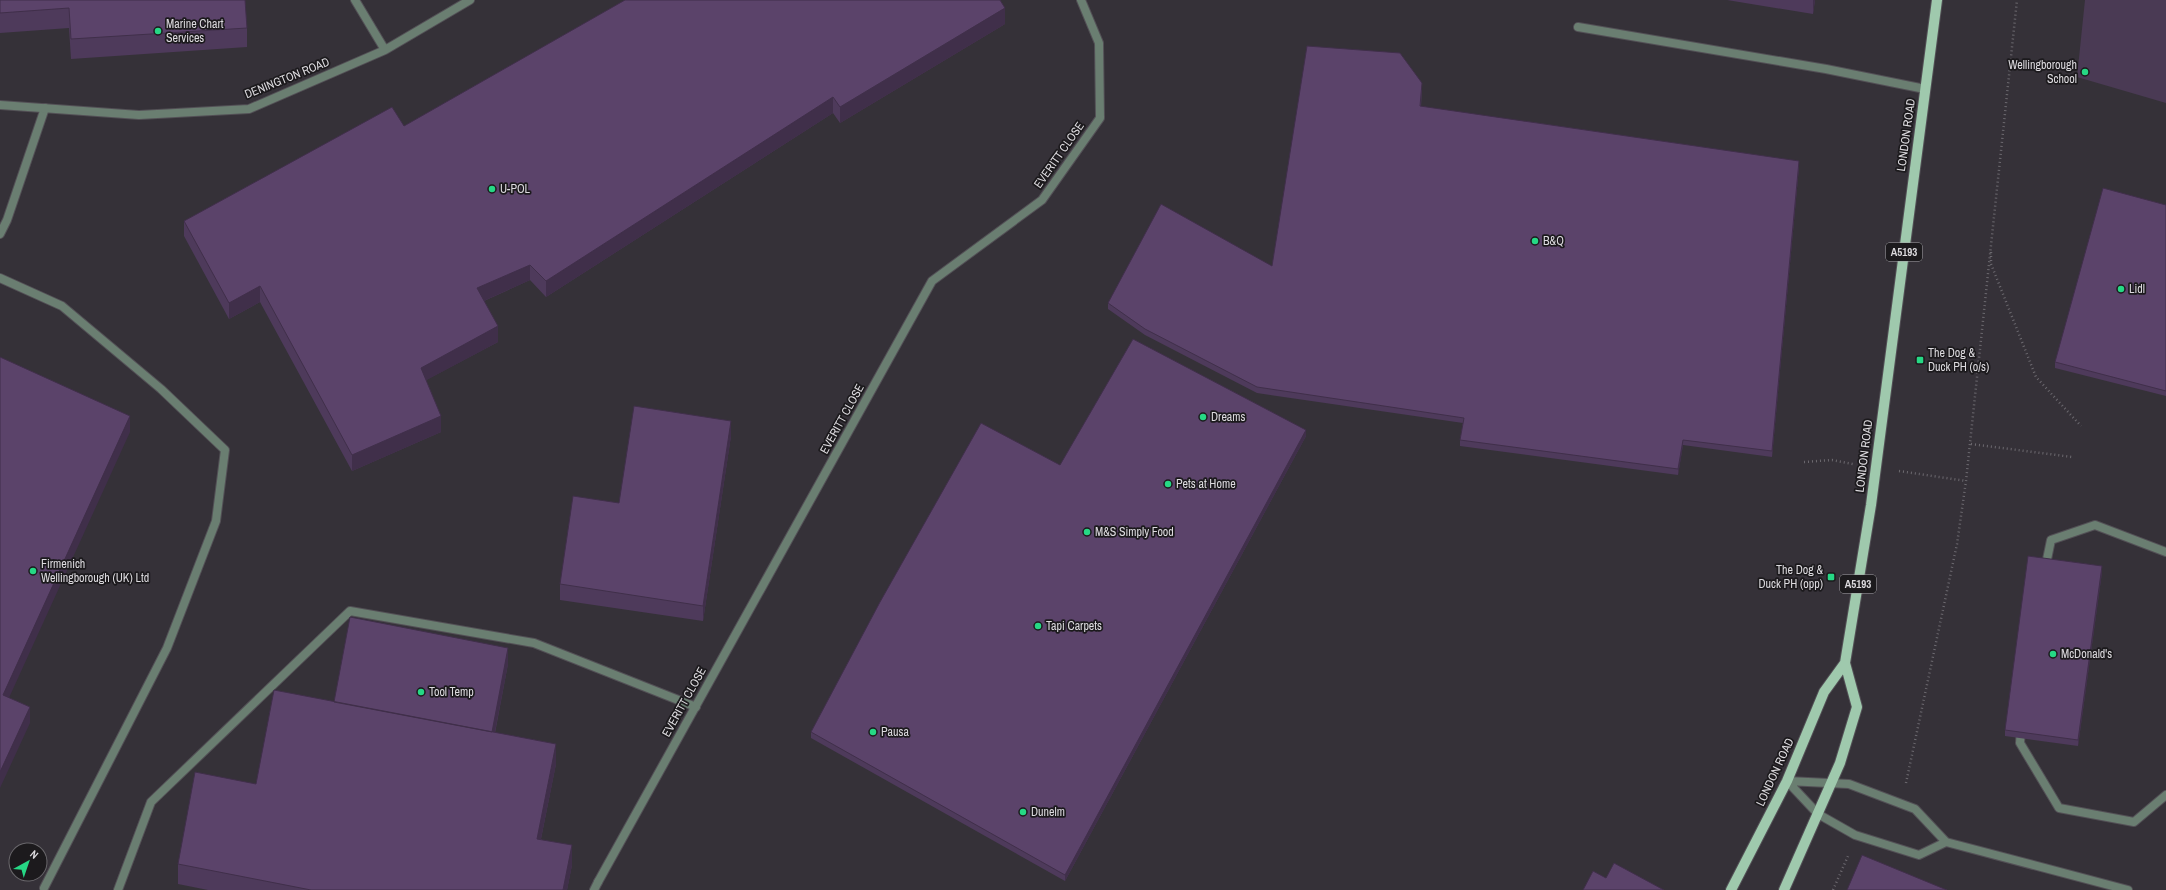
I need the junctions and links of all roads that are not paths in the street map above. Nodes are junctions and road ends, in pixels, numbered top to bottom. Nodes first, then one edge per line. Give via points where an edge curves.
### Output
1 (355, 0) edge
2 (470, 0) edge
3 (1081, 0) edge
4 (1937, 0) edge
5 (1578, 27) dead end
6 (385, 50) junction
7 (1925, 89) junction
8 (0, 105) edge
9 (45, 108) junction
10 (0, 234) edge
11 (0, 278) edge
12 (2166, 552) edge
13 (2043, 578) edge
14 (1845, 663) junction
15 (696, 707) junction
16 (2022, 721) edge
17 (1787, 781) junction
18 (1832, 782) junction
19 (2166, 795) edge
20 (1818, 814) junction
21 (1946, 842) junction
22 (596, 886) edge
23 (44, 888) dead end
24 (118, 890) edge
25 (1731, 890) edge
26 (1784, 890) edge
27 (2128, 890) edge

1 - 6 street
2 - 6 street, DENINGTON ROAD
3 - 15 street, EVERITT CLOSE via 1099,43 1100,118 1042,200 932,281
4 - 7 main road, LONDON ROAD / A5193
5 - 7 street
6 - 9 street, DENINGTON ROAD via 249,109 139,115
7 - 14 main road, LONDON ROAD / A5193 via 1871,505
8 - 9 street, DENINGTON ROAD
9 - 10 street
11 - 23 street via 62,306 161,389 225,450 216,521 167,648
12 - 13 street via 2095,525 2051,540
14 - 17 main road, LONDON ROAD / A5193 via 1824,692
14 - 18 main road via 1857,707
15 - 22 street, EVERITT CLOSE
15 - 24 street via 534,643 350,611 151,802
16 - 19 street via 2020,744 2059,808 2134,822
17 - 18 street
17 - 20 street
17 - 25 main road, LONDON ROAD / A5193
18 - 20 main road
18 - 21 street via 1849,784 1915,809
20 - 21 street via 1855,835 1919,855
20 - 26 main road
21 - 27 street

